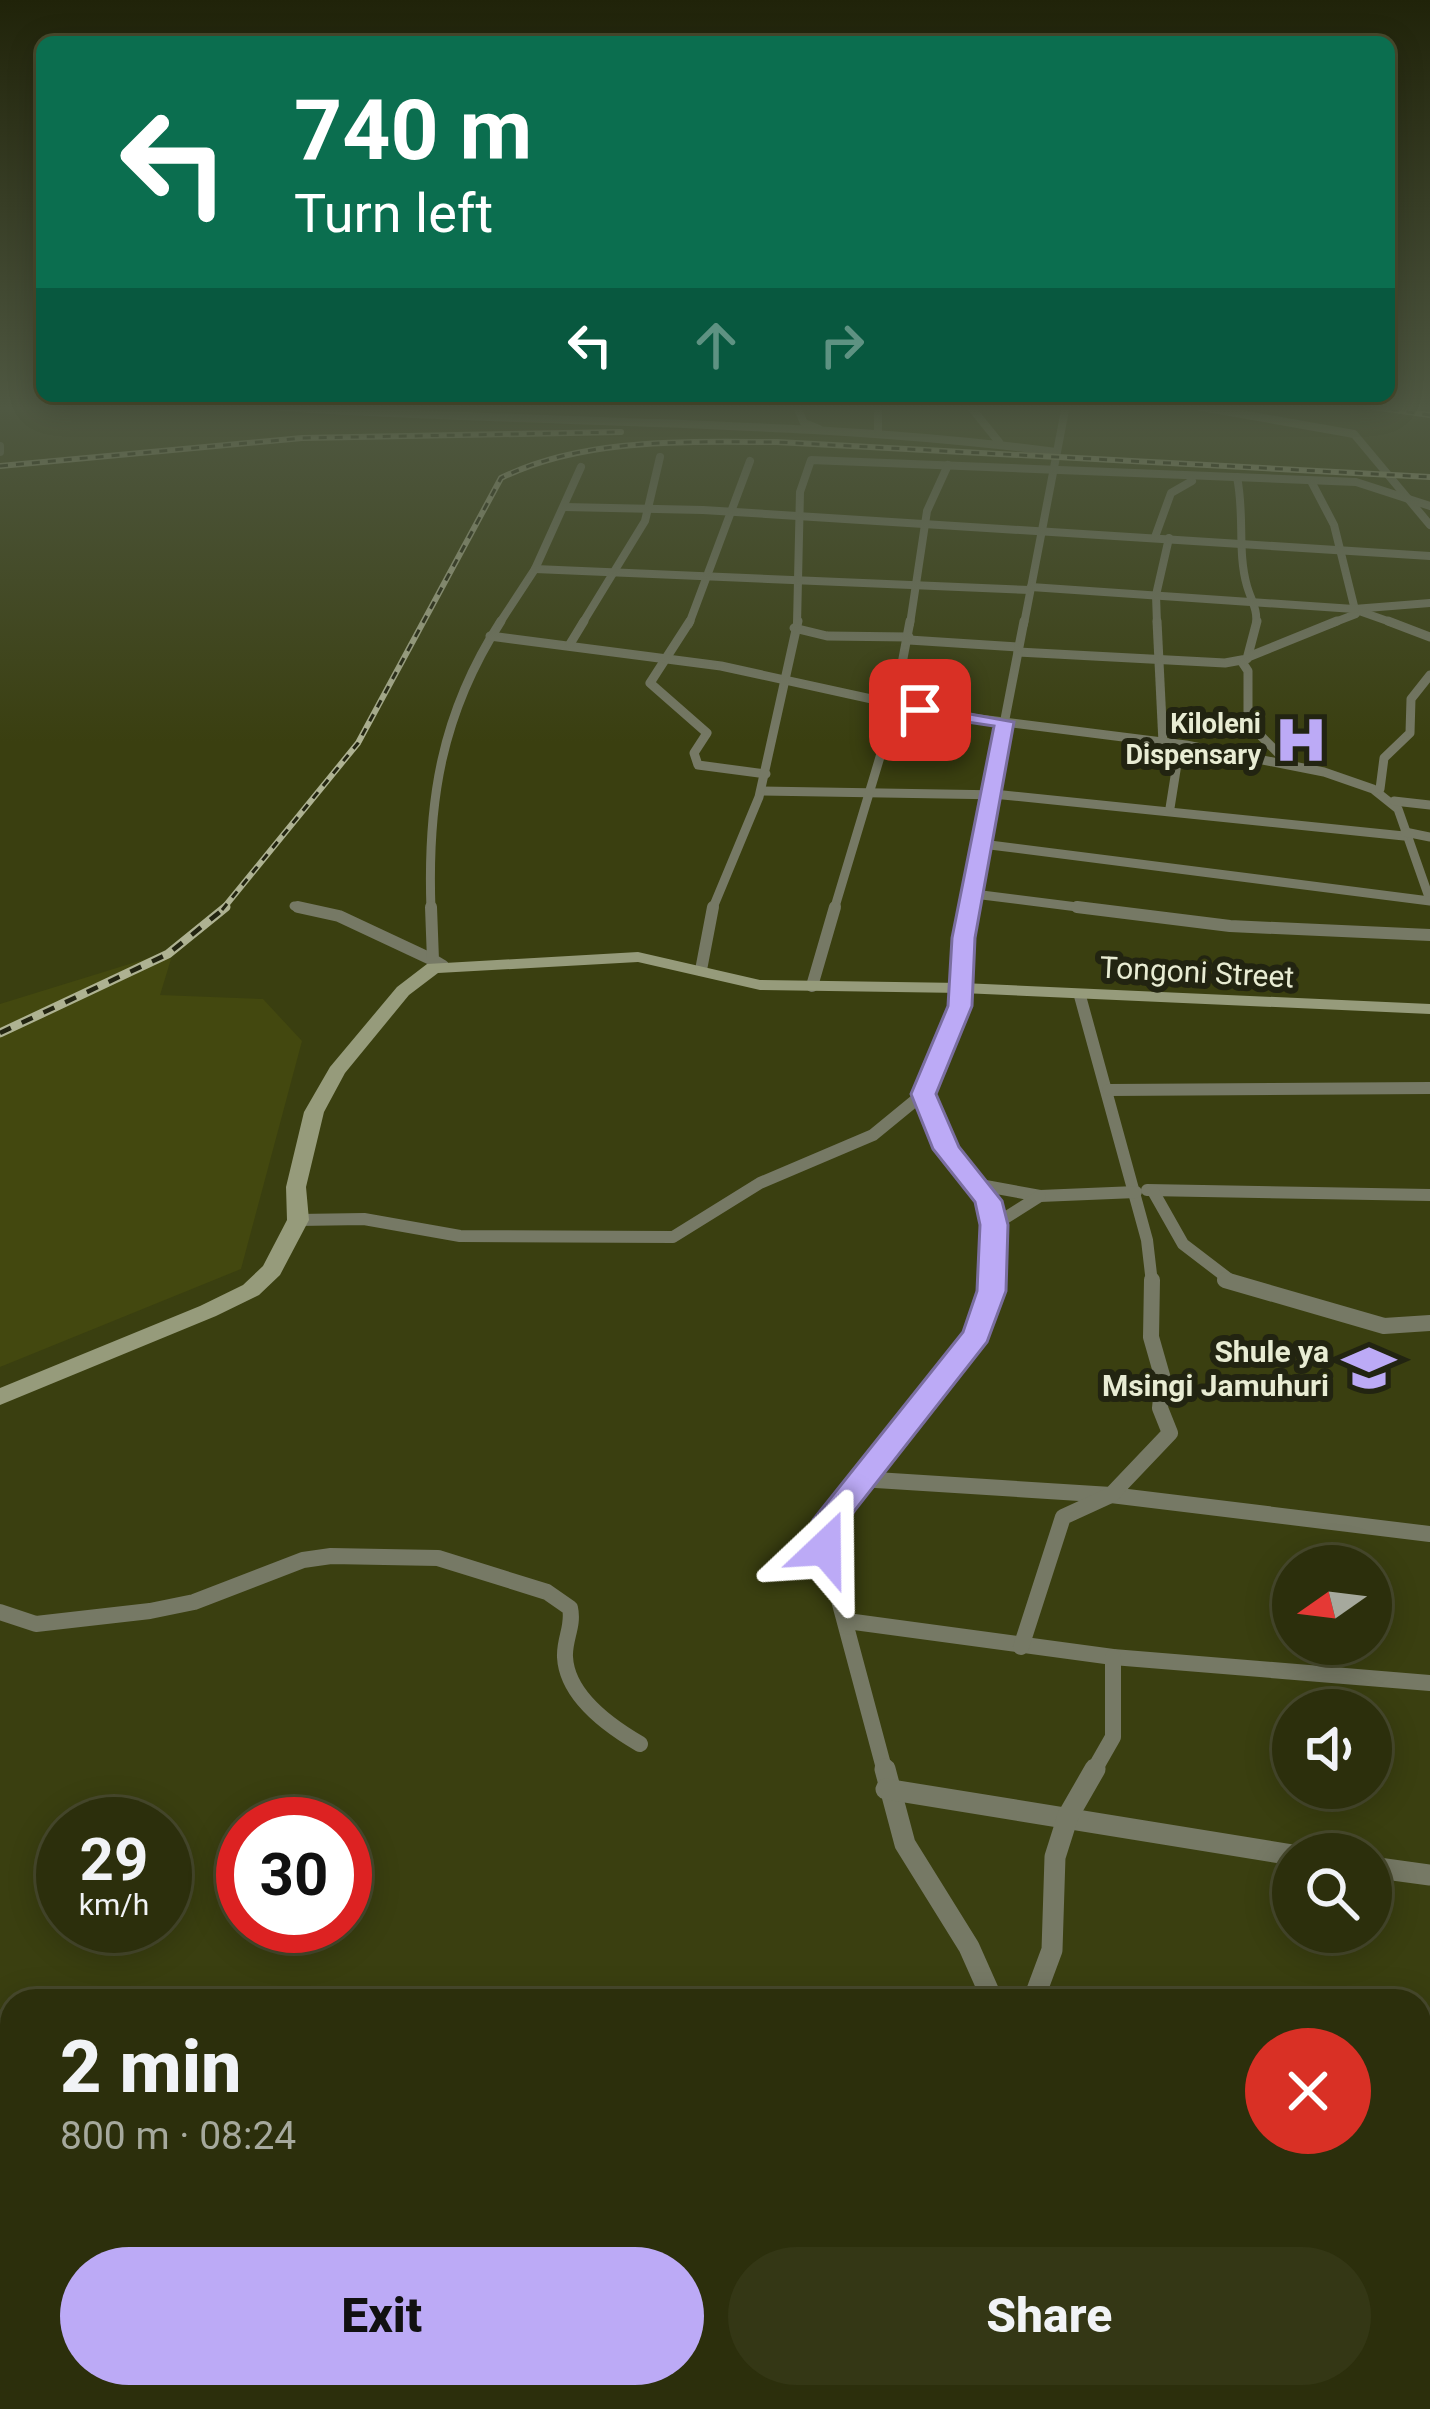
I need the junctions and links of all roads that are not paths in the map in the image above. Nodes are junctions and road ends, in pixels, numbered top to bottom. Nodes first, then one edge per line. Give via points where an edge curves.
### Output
1 (560, 517) edge
2 (644, 517) edge
3 (730, 517) edge
4 (798, 517) edge
5 (837, 517) edge
6 (928, 517) edge
7 (1044, 517) edge
8 (1163, 517) edge
9 (1245, 517) edge
10 (1330, 517) edge
11 (927, 523) junction
12 (1042, 530) junction
13 (1155, 537) junction
14 (1169, 538) junction
15 (1241, 542) junction
16 (1340, 549) junction
17 (1430, 556) edge
18 (535, 569) junction
19 (614, 573) junction
20 (711, 576) junction
21 (801, 579) junction
22 (917, 582) junction
23 (1030, 588) junction
24 (1156, 595) junction
25 (1253, 601) junction
26 (1430, 603) edge
27 (1356, 609) junction
28 (794, 628) junction
29 (490, 636) junction
30 (1430, 637) edge
31 (909, 639) junction
32 (570, 644) junction
33 (1018, 649) junction
34 (668, 659) junction
35 (1160, 659) junction
36 (1245, 660) junction
37 (1430, 675) edge
38 (793, 680) junction
39 (895, 705) junction
40 (1004, 722) junction
41 (1163, 743) junction
42 (1180, 745) junction
43 (1301, 770) junction
44 (766, 774) junction
45 (871, 786) junction
46 (1380, 789) junction
47 (761, 791) junction
48 (990, 794) junction
49 (1394, 801) junction
50 (1430, 805) edge
51 (1170, 808) junction
52 (1404, 834) junction
53 (1430, 836) edge
54 (982, 844) junction
55 (974, 894) junction
56 (1430, 900) edge
57 (294, 906) dead end
58 (1430, 935) edge
59 (438, 963) junction
60 (701, 970) junction
61 (812, 986) junction
62 (962, 988) junction
63 (1080, 996) junction
64 (1430, 1009) edge
65 (1430, 1088) edge
66 (1108, 1090) junction
67 (923, 1094) junction
68 (980, 1185) junction
69 (1141, 1190) junction
70 (1430, 1195) edge
71 (1040, 1196) junction
72 (298, 1220) junction
73 (994, 1225) junction
74 (1430, 1323) edge
75 (0, 1397) edge
76 (860, 1479) junction
77 (1111, 1495) junction
78 (1430, 1534) edge
79 (0, 1612) edge
80 (847, 1621) junction
81 (1021, 1647) junction
82 (1113, 1657) junction
83 (1430, 1683) edge
84 (640, 1744) dead end
85 (886, 1790) junction
86 (1068, 1816) junction
87 (1272, 1851) edge
88 (1392, 1870) edge
89 (1430, 1875) edge
90 (988, 1989) edge
91 (1037, 1989) edge

1 - 18 street
2 - 19 street
3 - 20 street
4 - 21 street
5 - 11 street
6 - 11 street
7 - 12 street
8 - 13 street
9 - 15 street
10 - 16 street
11 - 12 street
11 - 22 street
12 - 13 street
12 - 23 street
13 - 14 street
14 - 15 street
14 - 24 street
15 - 16 street
15 - 25 street
16 - 17 street
16 - 27 street
18 - 19 street
18 - 29 street
19 - 20 street
19 - 32 street
20 - 21 street
20 - 34 street
21 - 22 street
21 - 28 street
22 - 23 street
22 - 31 street
23 - 24 street
23 - 33 street
24 - 25 street
24 - 35 street
25 - 27 street
25 - 36 street via 1258,623
26 - 27 street
27 - 30 street
27 - 36 street
28 - 31 street
28 - 38 street
29 - 32 street
29 - 59 street via 439,752 429,848
31 - 33 street
31 - 39 street
32 - 34 street
33 - 35 street
33 - 40 street
34 - 38 street
34 - 44 street via 650,687 706,733 694,752 698,765
35 - 36 street
35 - 41 street
36 - 43 street via 1248,723 1268,749
37 - 46 street via 1411,699 1410,734 1384,758
38 - 39 street
38 - 44 street
39 - 40 street
39 - 45 street
40 - 41 street
40 - 48 street
41 - 42 street
42 - 43 street
42 - 51 street
43 - 46 street
44 - 47 street
45 - 47 street
45 - 48 street
45 - 61 street
46 - 49 street
47 - 60 street via 717,892
48 - 51 street
48 - 54 street
49 - 50 street
49 - 52 street
51 - 52 street
52 - 53 street
52 - 56 street
54 - 55 street
54 - 56 street
55 - 58 street via 1230,926
55 - 62 street
57 - 59 street via 339,916
59 - 60 street, Tongoni Street via 638,957
59 - 72 street via 403,991 337,1071 302,1143
60 - 61 street, Tongoni Street via 748,983
61 - 62 street, Tongoni Street
62 - 63 street, Tongoni Street
62 - 67 street
63 - 64 street, Tongoni Street
63 - 66 street
65 - 66 street
66 - 69 street
67 - 68 street via 946,1149
67 - 72 street via 873,1135 760,1183 674,1237 460,1236 364,1219
68 - 71 street
68 - 73 street
69 - 70 street
69 - 71 street
69 - 74 street via 1183,1244 1226,1281 1384,1327
69 - 77 street via 1151,1337 1170,1433
71 - 73 street
72 - 75 street via 272,1270 251,1289
73 - 76 street via 992,1291 977,1335
76 - 77 street
76 - 80 street via 825,1528
77 - 78 street
77 - 81 street via 1058,1524
79 - 84 street via 65,1623 194,1602 303,1560 438,1558 547,1592 570,1608 574,1628 564,1650 571,1680
80 - 81 street
80 - 85 street
81 - 82 street
82 - 83 street
82 - 86 street via 1113,1737
85 - 86 street
85 - 90 street via 904,1844
86 - 87 street
86 - 91 street via 1055,1857 1052,1950
88 - 89 street

